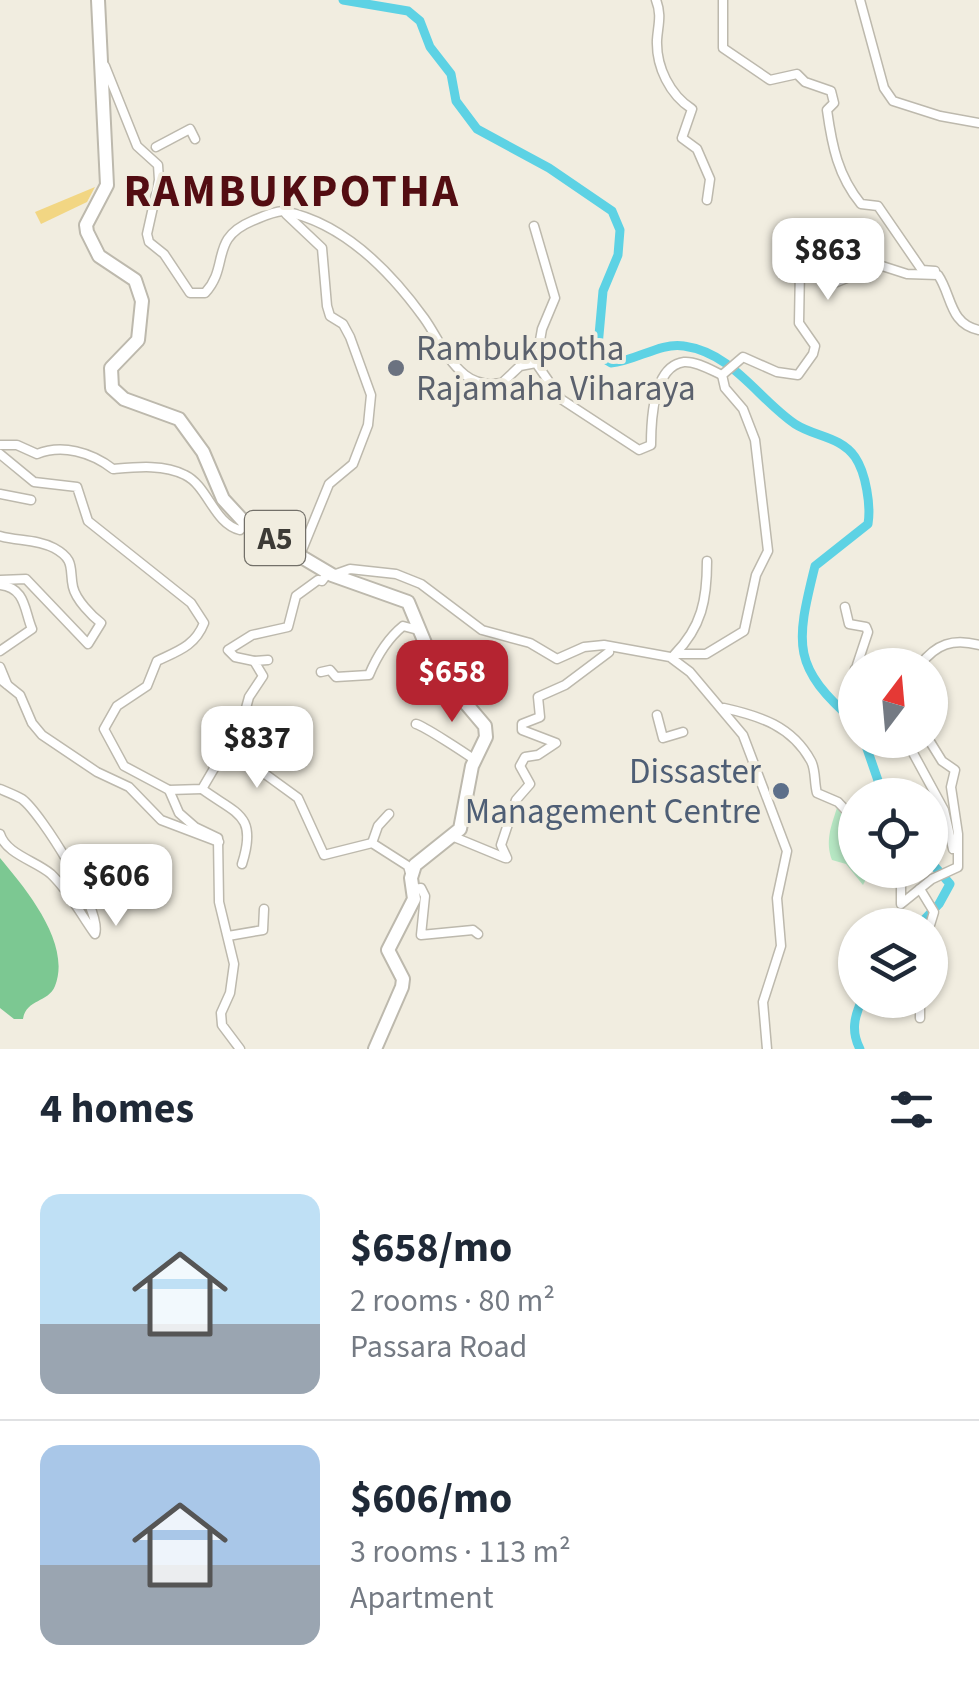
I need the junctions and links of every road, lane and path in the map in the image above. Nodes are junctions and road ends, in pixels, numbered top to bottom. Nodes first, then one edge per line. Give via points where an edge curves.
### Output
1 (98, 0) edge
2 (656, 0) edge
3 (723, 0) edge
4 (860, 0) edge
5 (100, 52) junction
6 (979, 123) edge
7 (194, 139) dead end
8 (156, 146) dead end
9 (707, 200) dead end
10 (283, 211) junction
11 (534, 226) dead end
12 (938, 274) junction
13 (979, 330) edge
14 (536, 363) junction
15 (723, 372) junction
16 (0, 445) edge
17 (0, 454) edge
18 (0, 494) edge
19 (31, 500) dead end
20 (246, 524) junction
21 (0, 536) edge
22 (300, 555) junction
23 (707, 561) dead end
24 (330, 574) junction
25 (0, 582) edge
26 (845, 607) dead end
27 (422, 633) junction
28 (979, 645) edge
29 (863, 648) edge
30 (939, 648) edge
31 (0, 651) edge
32 (609, 652) dead end
33 (673, 656) junction
34 (254, 660) junction
35 (268, 660) dead end
36 (0, 667) edge
37 (322, 672) dead end
38 (4, 682) edge
39 (720, 707) junction
40 (657, 715) dead end
41 (243, 719) junction
42 (416, 724) dead end
43 (684, 732) dead end
44 (916, 758) edge
45 (940, 758) edge
46 (475, 760) junction
47 (0, 789) edge
48 (202, 789) junction
49 (169, 790) junction
50 (838, 802) edge
51 (389, 814) dead end
52 (0, 834) edge
53 (454, 837) junction
54 (219, 842) junction
55 (372, 843) junction
56 (242, 864) dead end
57 (955, 869) junction
58 (412, 883) junction
59 (901, 888) edge
60 (920, 889) junction
61 (264, 908) dead end
62 (932, 908) edge
63 (478, 934) dead end
64 (228, 936) junction
65 (240, 1049) edge
66 (374, 1049) edge
67 (767, 1049) edge

1 - 5 highway, A5
2 - 9 street via 656,44 669,89 692,109 682,138 697,149 710,179
3 - 12 street via 723,48 770,80 798,74 831,91 829,124 848,188 860,204 878,206 922,270
4 - 6 street via 893,101
5 - 10 street via 137,146 158,165 149,242 190,293 212,286 224,240 234,229
5 - 20 highway, A5 via 108,186 87,232 99,256 135,280 142,301 138,340 111,368 110,382 124,399 172,415 187,428 223,499
7 - 8 street via 190,129
10 - 14 street via 352,241 470,378 502,383 520,366
10 - 22 street via 322,248 330,316 350,337 371,396 352,464 329,484
11 - 14 street via 555,298
12 - 13 street via 953,312
12 - 15 street via 879,265 832,284 809,250 793,233 785,234 800,268 799,324 814,354 793,376 746,357
14 - 15 street via 561,400 640,450 651,445 659,385 676,365 688,361
15 - 33 street via 725,388 755,440 768,556 756,575 744,631 706,654
16 - 20 street via 33,454 62,447 113,468 183,474 229,526 240,530
17 - 49 street via 34,482 77,487 88,521 201,617 195,640 157,661 148,686 117,706 104,729 124,766
18 - 19 street
20 - 22 highway, A5
21 - 25 street via 54,548 67,559 74,591 101,624 88,644 26,579
22 - 24 highway, A5
23 - 33 street via 703,615
24 - 27 highway, A5 via 404,599
24 - 33 street via 396,574 449,603 477,628 530,643 557,659 604,645
24 - 34 street via 296,596 288,627 252,634 228,650
25 - 31 street via 27,606 32,629
26 - 29 street via 849,624 866,627
27 - 37 street via 398,629 369,675
27 - 46 highway, A5 via 434,667 485,726
28 - 30 street
32 - 53 street via 538,697 540,718 522,724 522,730 556,744 525,757 520,766 530,784 516,800 501,845 506,858
33 - 39 street
34 - 35 street
34 - 41 street via 263,676
36 - 38 street
38 - 54 street via 20,695 42,735 130,787 161,820
39 - 50 street via 781,726 814,765 817,792
39 - 67 street via 743,734 787,852 777,898 781,946 763,1002
40 - 43 street via 663,738
41 - 48 street
41 - 55 street via 255,738 254,766 298,798 324,855
42 - 46 street
44 - 57 street via 944,810
45 - 57 street via 955,770
46 - 53 highway, A5
47 - 52 street via 22,800 57,838 96,916 95,934 52,875 4,845
48 - 49 street
48 - 56 street via 247,824
49 - 54 street via 179,813
51 - 55 street
53 - 58 highway via 416,865
54 - 64 street via 219,902
55 - 58 street via 408,866
57 - 60 street
58 - 63 street via 425,896 421,934
58 - 66 highway via 414,899 388,950 402,988
59 - 60 street via 901,904
60 - 62 street
61 - 64 street via 263,930
64 - 65 street via 234,964 220,1012

